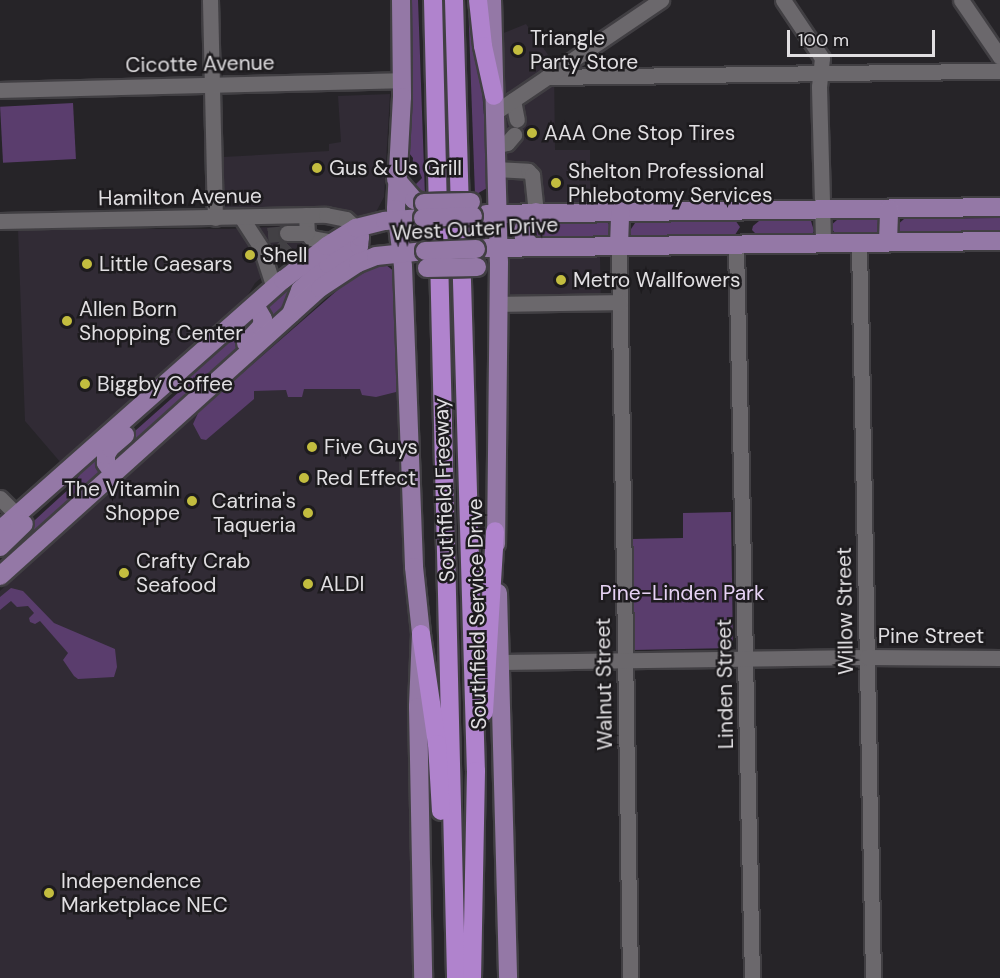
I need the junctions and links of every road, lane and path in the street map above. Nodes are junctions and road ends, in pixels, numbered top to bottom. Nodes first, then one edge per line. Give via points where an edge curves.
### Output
1 (210, 0) edge
2 (400, 0) edge
3 (433, 0) edge
4 (454, 0) edge
5 (477, 0) edge
6 (492, 0) edge
7 (661, 0) edge
8 (783, 0) edge
9 (961, 0) edge
10 (1000, 57) edge
11 (1000, 71) edge
12 (821, 73) junction
13 (547, 77) junction
14 (402, 80) junction
15 (212, 85) junction
16 (0, 90) edge
17 (513, 100) junction
18 (494, 104) junction
19 (495, 146) junction
20 (496, 176) junction
21 (396, 179) junction
22 (1000, 207) edge
23 (472, 209) junction
24 (890, 209) junction
25 (424, 210) junction
26 (822, 210) junction
27 (536, 212) junction
28 (620, 212) junction
29 (497, 213) junction
30 (306, 215) junction
31 (215, 218) junction
32 (241, 218) junction
33 (398, 220) junction
34 (0, 221) edge
35 (356, 228) junction
36 (1000, 241) edge
37 (333, 242) junction
38 (823, 243) junction
39 (859, 243) junction
40 (888, 243) junction
41 (736, 245) junction
42 (619, 246) junction
43 (498, 248) junction
44 (532, 248) junction
45 (402, 252) junction
46 (476, 258) junction
47 (426, 259) junction
48 (498, 275) junction
49 (274, 288) junction
50 (404, 290) junction
51 (620, 302) junction
52 (499, 304) junction
53 (255, 305) junction
54 (290, 316) junction
55 (187, 365) junction
56 (188, 408) junction
57 (74, 465) junction
58 (114, 474) junction
59 (0, 498) edge
60 (17, 515) junction
61 (0, 530) edge
62 (495, 531) junction
63 (0, 547) edge
64 (3, 568) edge
65 (421, 634) junction
66 (867, 657) junction
67 (746, 658) junction
68 (1000, 658) edge
69 (624, 660) junction
70 (501, 662) junction
71 (476, 771) junction
72 (423, 978) edge
73 (462, 978) edge
74 (508, 978) edge
75 (630, 978) edge
76 (752, 978) edge
77 (873, 978) edge

1 - 15 street
2 - 14 main road
3 - 73 highway, Southfield Freeway
4 - 71 highway, Southfield Freeway
5 - 18 highway
6 - 18 main road, Southfield Service Drive
7 - 13 street
8 - 12 street via 822,58
9 - 10 street
11 - 12 street
12 - 13 street
12 - 26 street
13 - 17 street
14 - 15 street, Cicotte Avenue
14 - 21 main road
15 - 16 street, Cicotte Avenue
15 - 31 street
17 - 18 street
17 - 19 street via 515,127 507,143
18 - 19 main road, Southfield Service Drive
19 - 20 main road, Southfield Service Drive
20 - 23 main road
20 - 27 street via 528,171 532,175
20 - 29 main road, Southfield Service Drive
21 - 25 main road
21 - 33 main road
22 - 24 main road, West Outer Drive
23 - 25 main road, West Outer Drive, bridge
23 - 29 main road, West Outer Drive
24 - 26 main road, West Outer Drive
24 - 40 main road
25 - 33 main road, West Outer Drive
26 - 28 main road, West Outer Drive
26 - 38 street
27 - 28 main road, West Outer Drive
27 - 29 main road, West Outer Drive
27 - 44 main road via 523,231
28 - 42 main road
29 - 43 main road, Southfield Service Drive
30 - 32 street, Hamilton Avenue
30 - 35 street, Hamilton Avenue via 344,210
30 - 37 street via 296,236
31 - 32 street, Hamilton Avenue
31 - 34 street, Hamilton Avenue
32 - 49 street via 261,236 272,258
33 - 35 main road, West Outer Drive
33 - 45 main road
35 - 37 main road, West Outer Drive
35 - 54 main road via 359,246 328,264 300,290
36 - 40 main road, West Outer Drive
37 - 49 main road, West Outer Drive
38 - 39 main road, West Outer Drive
38 - 41 main road, West Outer Drive
39 - 40 main road, West Outer Drive
39 - 66 street, Willow Street
41 - 42 main road, West Outer Drive
41 - 67 street, Linden Street
42 - 44 main road, West Outer Drive
42 - 51 street, Walnut Street
43 - 44 main road, West Outer Drive
43 - 46 main road, West Outer Drive
43 - 48 main road, Southfield Service Drive
45 - 47 main road, West Outer Drive
45 - 50 main road
45 - 54 main road, West Outer Drive via 358,263 320,288
46 - 47 main road, West Outer Drive, bridge
46 - 48 main road
47 - 50 main road
48 - 52 main road, Southfield Service Drive
49 - 53 main road, West Outer Drive
50 - 65 main road via 414,567
51 - 52 street
51 - 69 street, Walnut Street
52 - 62 main road, Southfield Service Drive
53 - 55 main road, West Outer Drive
53 - 56 main road via 263,319 261,327 196,387
54 - 56 main road, West Outer Drive
55 - 57 main road, West Outer Drive
55 - 58 main road via 174,391 110,448 106,463
56 - 58 main road, West Outer Drive
57 - 60 main road, West Outer Drive
57 - 63 main road via 67,486
58 - 64 main road, West Outer Drive
59 - 60 street
60 - 61 main road, West Outer Drive
62 - 70 main road, Southfield Service Drive
62 - 71 highway via 484,714
65 - 72 main road via 418,706
65 - 73 highway via 437,744 443,883
66 - 67 street, Pine Street
66 - 68 street, Pine Street
66 - 77 street, Willow Street
67 - 69 street, Pine Street
67 - 76 street, Linden Street
69 - 70 street, Pine Street
69 - 75 street, Walnut Street
70 - 74 main road, Southfield Service Drive
71 - 73 highway, Southfield Freeway

